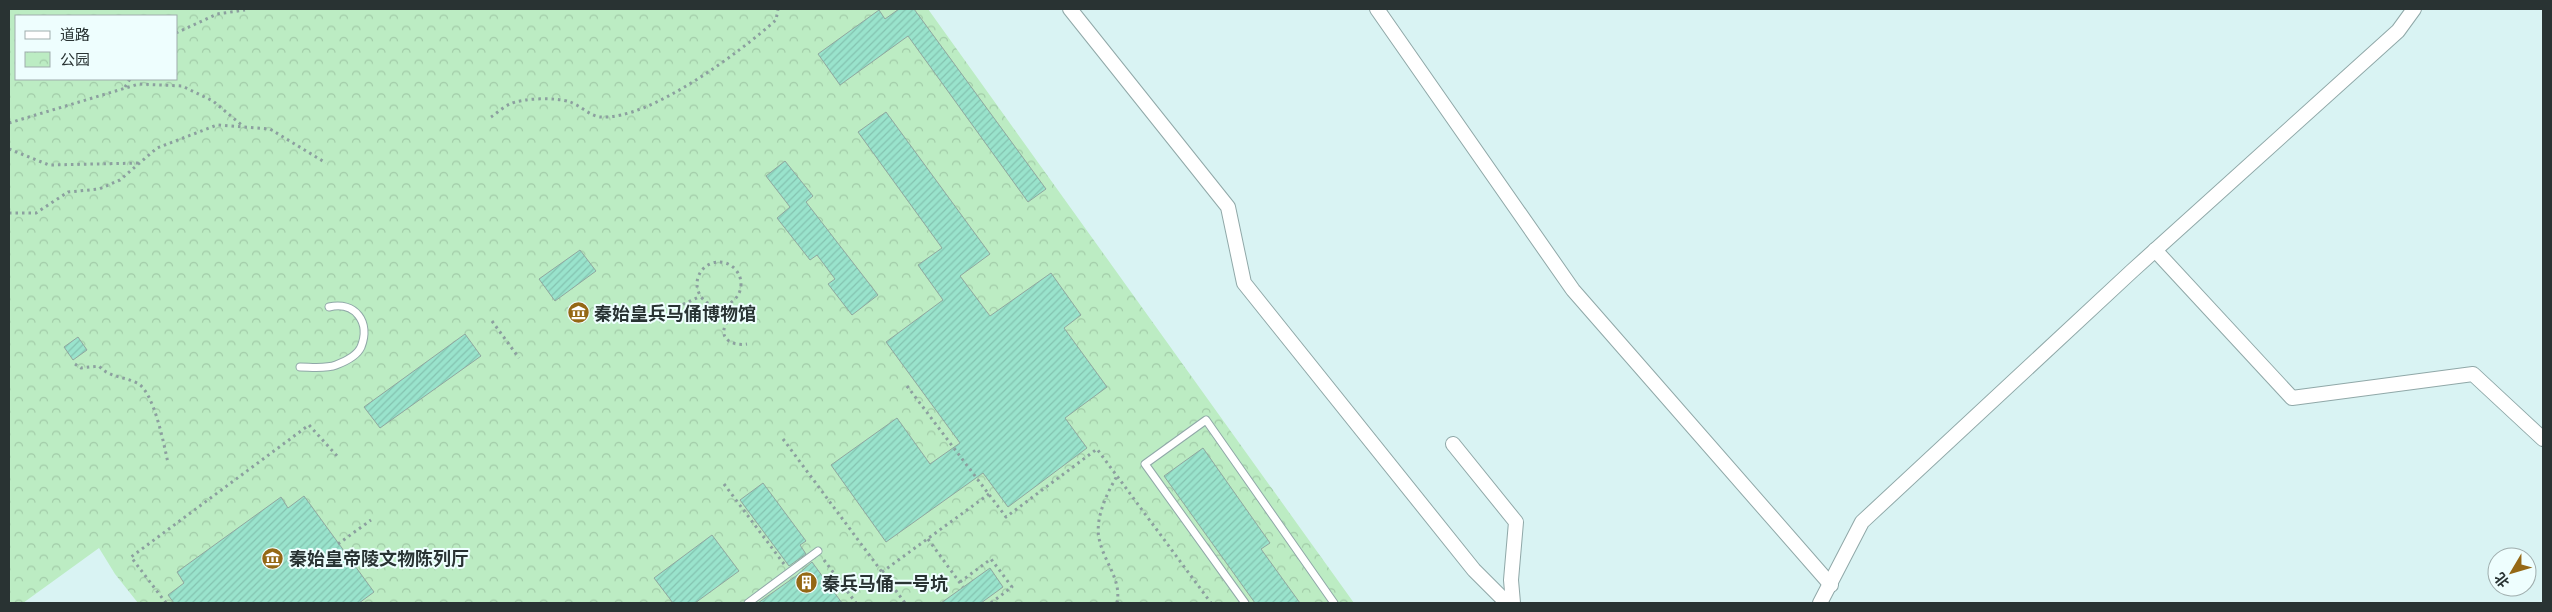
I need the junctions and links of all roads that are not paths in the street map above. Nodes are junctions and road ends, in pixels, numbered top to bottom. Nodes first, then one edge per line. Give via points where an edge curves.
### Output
1 (1070, 9) edge
2 (1376, 9) edge
3 (2414, 9) edge
4 (2155, 250) junction
5 (329, 307) dead end
6 (300, 367) dead end
7 (2543, 439) edge
8 (1453, 444) dead end
9 (818, 551) road end
10 (1831, 585) junction
11 (748, 603) edge
12 (1246, 603) edge
13 (1334, 603) edge
14 (1507, 603) edge
15 (1513, 603) edge
16 (1820, 603) edge

1 - 14 street via 1228,207 1244,283 1474,570
2 - 10 street via 1573,290
3 - 4 street via 2398,31
4 - 7 street via 2292,398 2473,374
4 - 10 street via 1862,522
5 - 6 lane via 350,306 360,316 364,334 360,348 348,360 334,366
8 - 15 street via 1516,522 1511,580
9 - 11 lane
10 - 16 street
12 - 13 lane via 1145,464 1206,420

